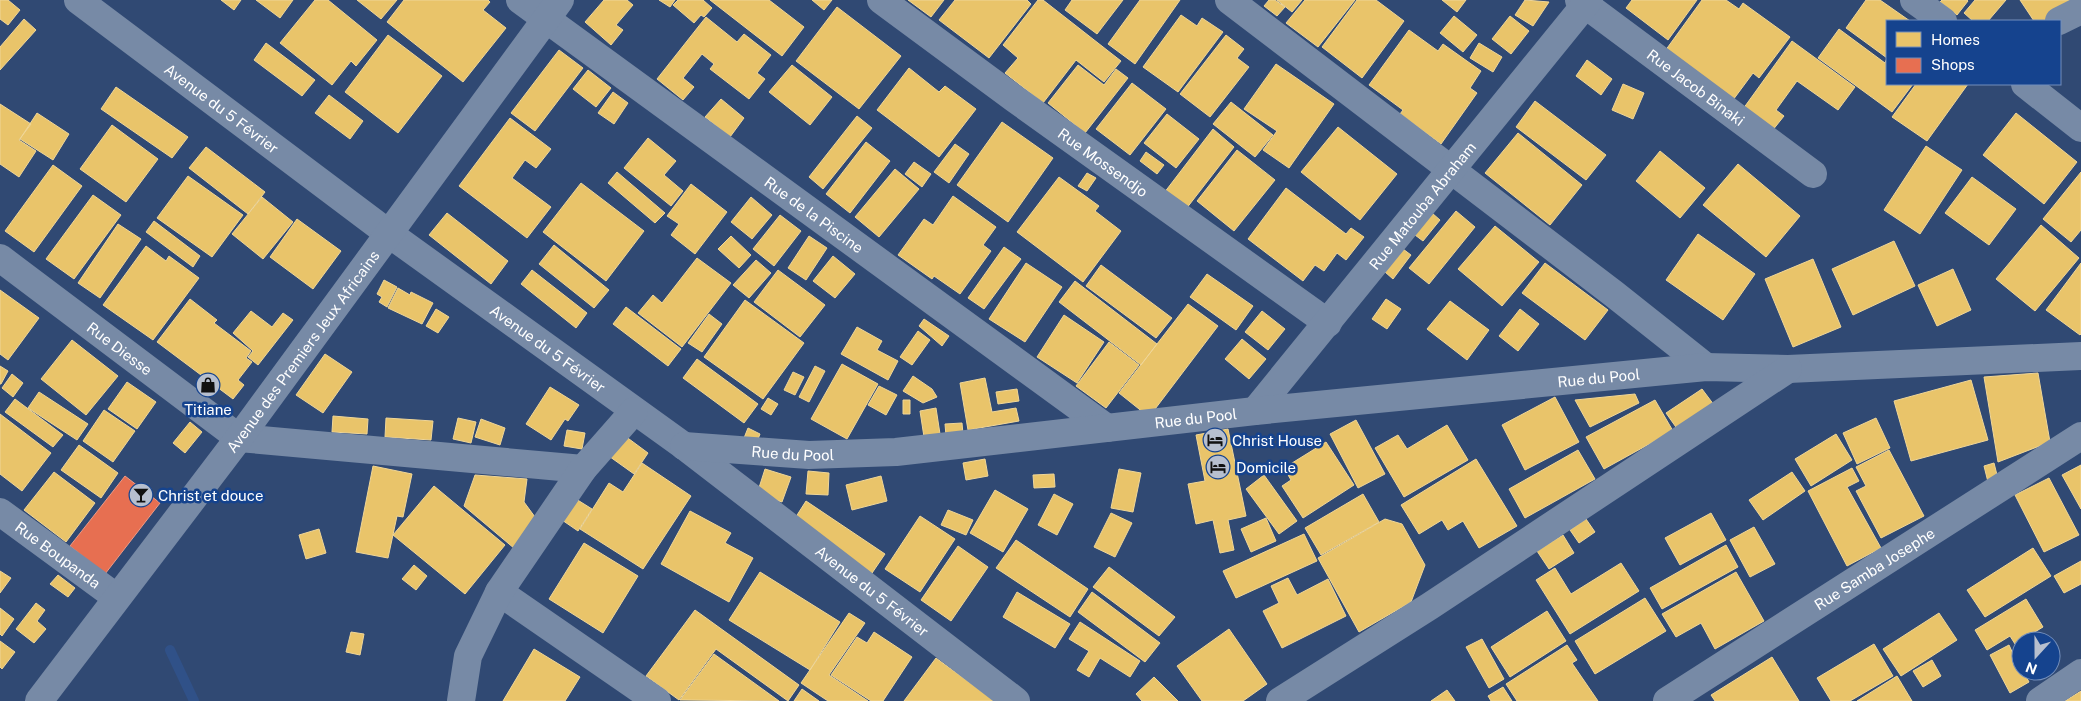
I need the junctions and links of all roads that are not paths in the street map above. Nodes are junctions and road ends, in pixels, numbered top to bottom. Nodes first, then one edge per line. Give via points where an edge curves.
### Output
1 (78, 0) edge
2 (520, 0) edge
3 (881, 0) edge
4 (1229, 0) edge
5 (1914, 0) edge
6 (1584, 1) edge
7 (553, 9) edge
8 (2081, 10) edge
9 (1942, 20) edge
10 (2061, 20) edge
11 (2026, 85) edge
12 (2081, 128) edge
13 (1451, 170) junction
14 (1813, 174) dead end
15 (388, 233) junction
16 (0, 258) edge
17 (1328, 323) junction
18 (2081, 356) edge
19 (1706, 367) junction
20 (1788, 369) junction
21 (634, 411) junction
22 (1256, 411) junction
23 (1107, 428) junction
24 (2081, 436) edge
25 (239, 438) junction
26 (684, 446) junction
27 (583, 469) junction
28 (0, 512) edge
29 (499, 592) junction
30 (116, 597) junction
31 (2081, 673) edge
32 (39, 701) edge
33 (461, 701) edge
34 (657, 701) edge
35 (1016, 701) edge
36 (1280, 701) edge
37 (1667, 701) edge
38 (2040, 701) edge

1 - 15 street, Avenue du 5 Février
2 - 7 street, Rue de la Piscine
3 - 17 street, Rue Mossendjo
4 - 13 street
5 - 9 street
6 - 13 street, Rue Matouba Abraham
6 - 14 street, Rue Jacob Binaki
7 - 15 street, Avenue des Premiers Jeux Africains
7 - 23 street, Rue de la Piscine
8 - 10 street
11 - 12 street
13 - 17 street, Rue Matouba Abraham
13 - 19 street
15 - 21 street, Avenue du 5 Février
15 - 25 street, Avenue des Premiers Jeux Africains
16 - 25 street, Rue Diesse
17 - 22 street, Rue Matouba Abraham
18 - 20 street, Rue du Pool
19 - 20 street, Rue du Pool
19 - 22 street, Rue du Pool
20 - 36 street via 1430,606
21 - 26 street, Avenue du 5 Février
21 - 27 street
22 - 23 street, Rue du Pool
23 - 26 street, Rue du Pool via 896,452 809,455
24 - 37 street, Rue Samba Josephe
25 - 27 street
25 - 30 street, Avenue des Premiers Jeux Africains
26 - 35 street, Avenue du 5 Février
27 - 29 street
28 - 30 street, Rue Boupanda
29 - 33 street via 468,656
29 - 34 street
30 - 32 street, Avenue des Premiers Jeux Africains
31 - 38 street

